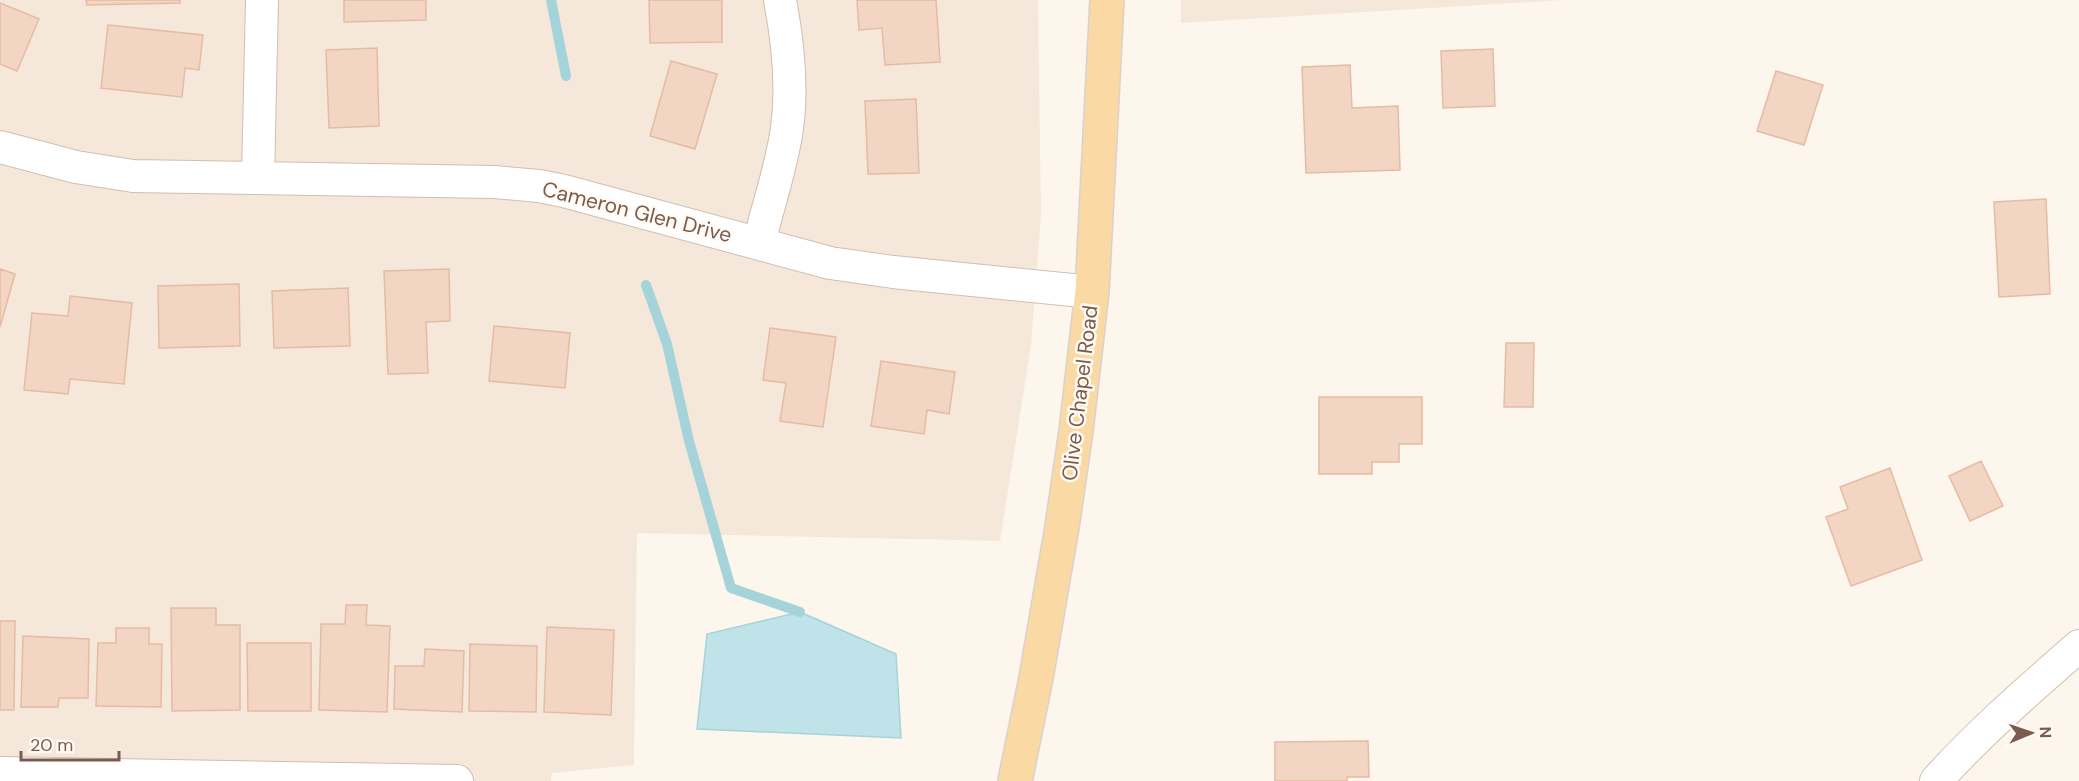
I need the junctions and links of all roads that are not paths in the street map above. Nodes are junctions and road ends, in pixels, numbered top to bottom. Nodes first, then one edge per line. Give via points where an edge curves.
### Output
1 (262, 0) edge
2 (780, 0) edge
3 (1107, 0) edge
4 (0, 147) edge
5 (258, 178) junction
6 (759, 243) junction
7 (1092, 292) junction
8 (2079, 646) edge
9 (0, 773) edge
10 (277, 780) edge
11 (457, 781) edge
12 (1015, 781) edge
13 (1936, 781) edge

1 - 5 street
2 - 6 street via 787,37 787,129
3 - 7 main road, Olive Chapel Road
4 - 5 street, Cameron Glen Drive via 76,167 133,176
5 - 6 street, Cameron Glen Drive via 539,186
6 - 7 street, Cameron Glen Drive via 830,263
7 - 12 main road, Olive Chapel Road via 1062,527
8 - 13 street
9 - 10 street
10 - 11 street

